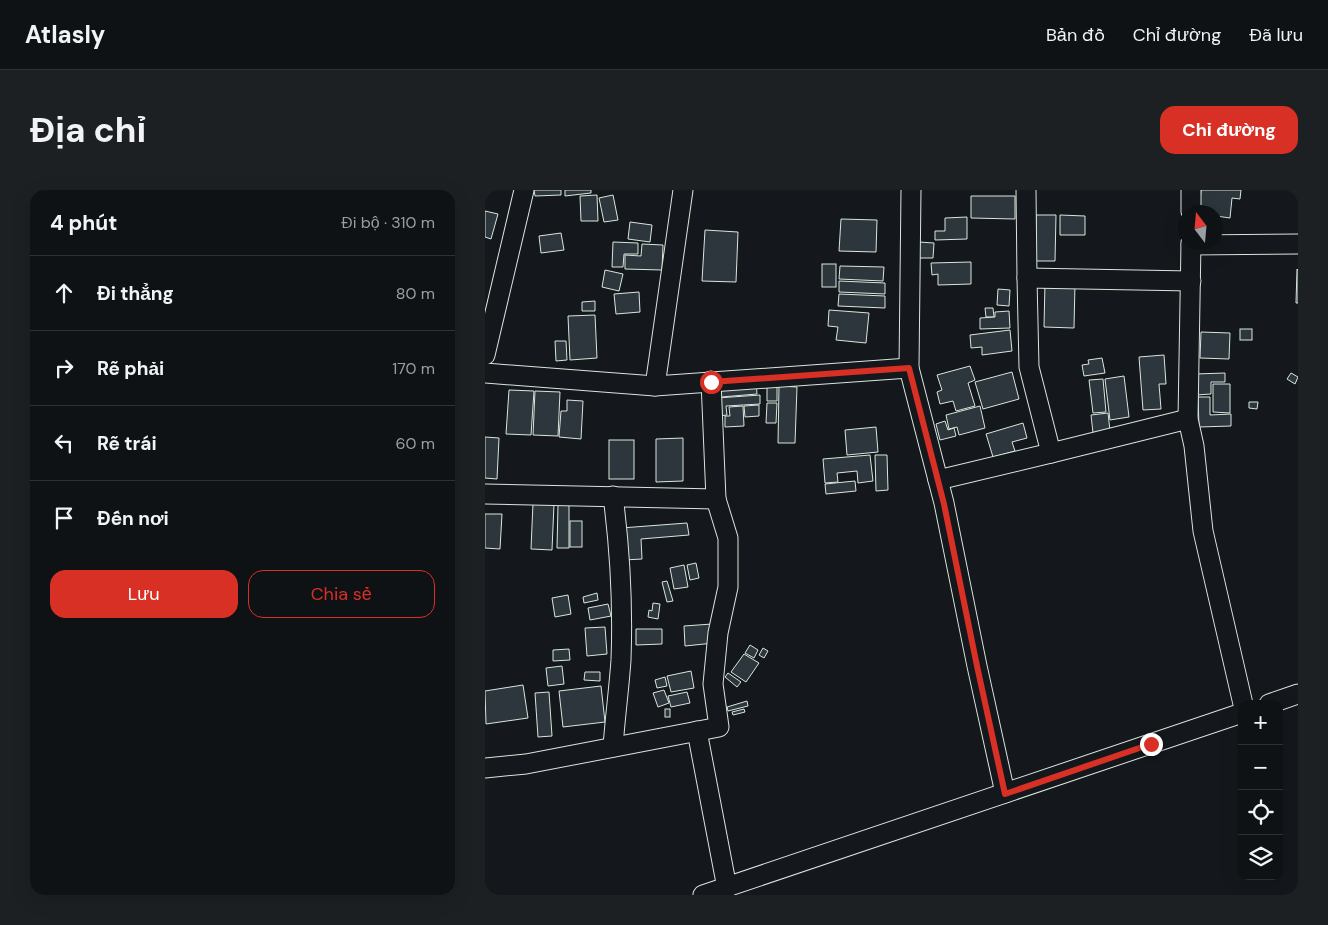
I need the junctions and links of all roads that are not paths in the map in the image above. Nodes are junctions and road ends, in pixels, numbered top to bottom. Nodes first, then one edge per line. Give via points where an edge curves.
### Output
1 (524, 190) edge
2 (683, 190) edge
3 (911, 190) edge
4 (1026, 190) edge
5 (1191, 190) edge
6 (1191, 205) edge
7 (1223, 244) edge
8 (1298, 244) edge
9 (1191, 250) edge
10 (1027, 278) junction
11 (1191, 282) junction
12 (485, 355) edge
13 (909, 368) junction
14 (485, 373) edge
15 (711, 382) junction
16 (655, 386) junction
17 (1188, 419) junction
18 (1051, 453) junction
19 (938, 480) junction
20 (485, 494) edge
21 (613, 496) junction
22 (716, 499) junction
23 (1297, 695) edge
24 (1242, 700) edge
25 (1281, 700) edge
26 (1238, 714) edge
27 (697, 731) junction
28 (613, 747) junction
29 (485, 768) edge
30 (1005, 794) junction
31 (727, 888) junction
32 (703, 895) edge

1 - 12 street
2 - 16 street
3 - 13 street
4 - 10 street
5 - 6 street
7 - 8 street
9 - 11 street
10 - 11 street
10 - 18 street via 1029,367
11 - 17 street
13 - 15 street
13 - 19 street
14 - 16 street
15 - 16 street
15 - 22 street
17 - 18 street
17 - 24 street via 1203,532
18 - 19 street
19 - 30 street
20 - 21 street
21 - 22 street
21 - 28 street via 620,579 621,662
22 - 27 street via 727,538 728,587 718,633 713,684 719,727
23 - 25 street
26 - 30 street
27 - 28 street
27 - 31 street
28 - 29 street via 526,764
30 - 31 street
31 - 32 street

